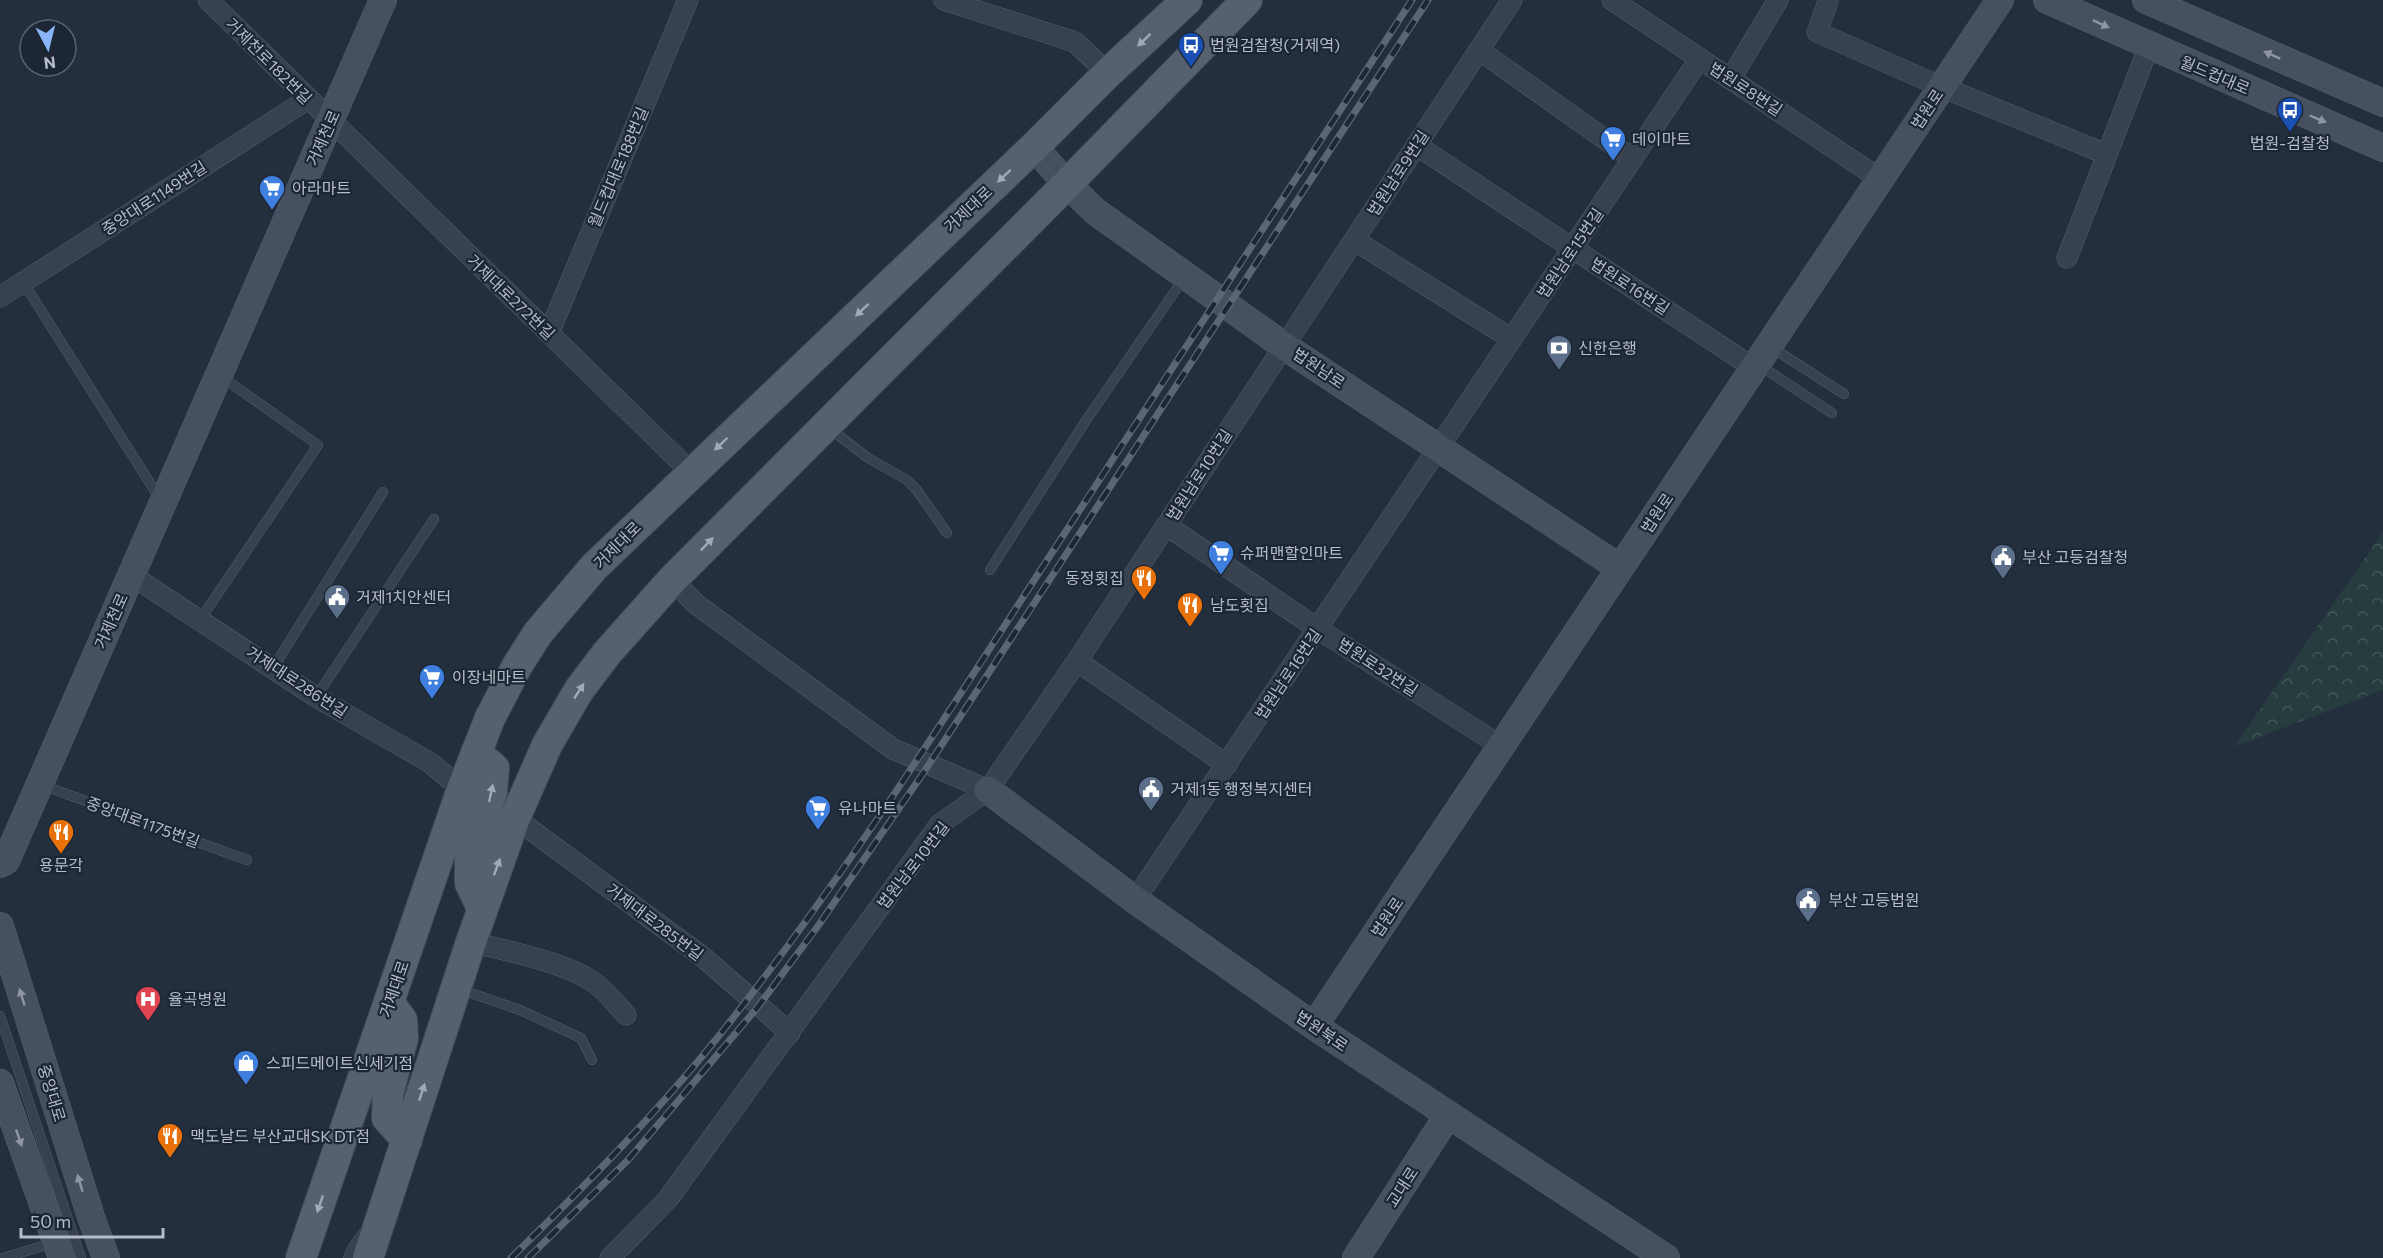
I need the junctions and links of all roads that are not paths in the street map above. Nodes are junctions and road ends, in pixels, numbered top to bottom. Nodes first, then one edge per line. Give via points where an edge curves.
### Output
1 (208, 0) edge
2 (383, 0) edge
3 (688, 0) edge
4 (945, 0) edge
5 (1187, 0) edge
6 (1246, 0) edge
7 (1512, 0) edge
8 (1612, 0) edge
9 (1778, 0) edge
10 (2000, 0) edge
11 (2047, 0) edge
12 (2146, 0) edge
13 (1826, 1) edge
14 (2149, 46) junction
15 (1479, 50) junction
16 (1700, 58) junction
17 (1108, 73) junction
18 (1731, 78) junction
19 (1942, 87) junction
20 (308, 99) junction
21 (2383, 103) edge
22 (330, 121) junction
23 (1416, 145) junction
24 (1034, 147) junction
25 (2383, 148) edge
26 (2106, 154) junction
27 (1633, 159) junction
28 (1880, 179) junction
29 (1067, 184) junction
30 (1354, 240) junction
31 (1573, 248) junction
32 (2067, 258) dead end
33 (1186, 276) junction
34 (23, 282) junction
35 (0, 297) edge
36 (549, 333) junction
37 (1512, 339) junction
38 (1284, 346) junction
39 (1760, 359) junction
40 (219, 375) junction
41 (1844, 394) dead end
42 (1833, 413) dead end
43 (825, 425) junction
44 (1439, 448) junction
45 (691, 472) junction
46 (383, 492) dead end
47 (163, 503) junction
48 (434, 519) dead end
49 (1166, 525) junction
50 (947, 532) dead end
51 (1620, 568) junction
52 (990, 570) dead end
53 (131, 575) junction
54 (672, 580) junction
55 (200, 620) junction
56 (1318, 628) junction
57 (1077, 661) junction
58 (273, 668) junction
59 (316, 697) junction
60 (1501, 746) junction
61 (476, 753) junction
62 (1227, 765) junction
63 (40, 784) junction
64 (462, 789) junction
65 (988, 790) junction
66 (515, 818) junction
67 (247, 860) dead end
68 (0, 864) edge
69 (1135, 900) junction
70 (482, 908) junction
71 (0, 926) edge
72 (471, 942) junction
73 (457, 988) junction
74 (390, 1004) junction
75 (626, 1015) dead end
76 (0, 1016) edge
77 (1314, 1026) junction
78 (790, 1034) junction
79 (592, 1060) dead end
80 (0, 1083) edge
81 (1448, 1115) junction
82 (407, 1140) junction
83 (386, 1204) junction
84 (91, 1217) junction
85 (59, 1250) edge
86 (1653, 1255) edge
87 (3, 1258) edge
88 (81, 1258) edge
89 (106, 1258) edge
90 (116, 1258) edge
91 (301, 1258) edge
92 (348, 1258) edge
93 (368, 1258) edge
94 (610, 1258) edge
95 (1356, 1258) edge

1 - 20 street, 거제천로182번길
2 - 22 main road, 거제천로
3 - 36 street, 월드컵대로188번길
4 - 17 street via 1075,42
5 -> 17 main road, 거제대로
6 - 29 main road
7 - 15 street, 법원남로9번길
8 - 16 street, 법원로8번길
9 - 18 street
10 - 19 main road, 법원로
11 -> 14 main road, 월드컵대로
21 -> 12 main road
13 - 19 street via 1816,32
14 -> 25 main road, 월드컵대로
14 - 26 street
15 - 23 street, 법원남로9번길
15 - 27 street
16 - 18 street, 법원로8번길
16 - 27 street, 법원남로15번길
17 - 24 main road, 거제대로
18 - 28 street, 법원로8번길
19 - 26 street
19 - 28 main road, 법원로
20 - 22 street, 거제천로182번길
20 - 34 street, 중앙대로1149번길
22 - 36 street, 거제대로272번길
22 - 40 main road, 거제천로
23 - 30 street, 법원남로9번길
23 - 31 street, 법원로16번길
24 - 29 main road, 법원남로
24 -> 45 main road, 거제대로
26 - 32 street
27 - 31 street, 법원남로15번길
28 - 39 main road, 법원로
29 - 33 main road, 법원남로 via 1096,212
29 - 43 main road
30 - 37 street
30 - 38 street, 법원남로9번길
31 - 37 street, 법원남로15번길
31 - 39 street, 법원로16번길
33 - 38 main road, 법원남로
33 - 52 lane
34 - 35 street, 중앙대로1149번길
34 - 47 lane
36 - 45 street, 거제대로272번길
37 - 44 street, 법원남로15번길
38 - 44 main road, 법원남로
38 - 49 street, 법원남로10번길
39 - 41 lane
39 - 42 lane
39 - 51 main road, 법원로
40 - 47 main road, 거제천로
40 - 55 lane via 318,445
43 - 50 lane via 868,458 907,480
54 -> 43 main road
44 - 51 main road, 법원남로
44 - 56 street, 법원남로16번길
45 - 61 main road, 거제대로 via 594,567 538,633 490,718
46 - 58 lane
47 - 53 main road, 거제천로
48 - 59 lane
49 - 56 street, 법원로32번길
49 - 57 street, 법원남로10번길
51 - 60 main road, 법원로
53 - 55 street, 거제대로286번길
53 - 63 main road, 거제천로
54 - 65 street via 696,604 893,750
66 -> 54 main road via 546,745 579,690
55 - 58 street, 거제대로286번길
56 - 60 street, 법원로32번길
56 - 62 street, 법원남로16번길
57 - 62 street
57 - 65 street, 법원남로10번길
58 - 59 street, 거제대로286번길
59 - 64 street, 거제대로286번길 via 429,762
60 - 77 main road, 법원로
61 - 64 main road, 거제대로
70 -> 61 main road via 470,883 470,859 492,792 494,768
62 - 69 street, 법원남로16번길
63 - 67 lane, 중앙대로1175번길
63 - 68 main road, 거제천로 via 6,861
64 - 74 main road, 거제대로
65 - 69 main road, 법원북로
65 - 78 street, 법원남로10번길 via 940,824
70 -> 66 main road
66 - 78 street, 거제대로285번길 via 703,957
69 - 77 main road, 법원북로
70 - 72 main road
84 -> 71 main road, 중앙대로
72 - 73 main road
72 - 75 street via 573,971 591,980
73 - 79 lane via 520,1010 581,1038
82 -> 73 main road
74 - 82 main road via 402,1020 403,1038 388,1094 387,1118
74 -> 91 main road, 거제대로
76 - 88 lane
77 - 81 main road, 법원북로
78 - 94 street, 법원남로10번길 via 668,1199
80 -> 85 main road
81 - 86 main road, 법원북로
81 - 95 main road, 교대로
82 - 83 main road
83 - 92 lane
83 - 93 main road
84 - 89 main road, 중앙대로
84 - 90 main road
85 - 87 lane

